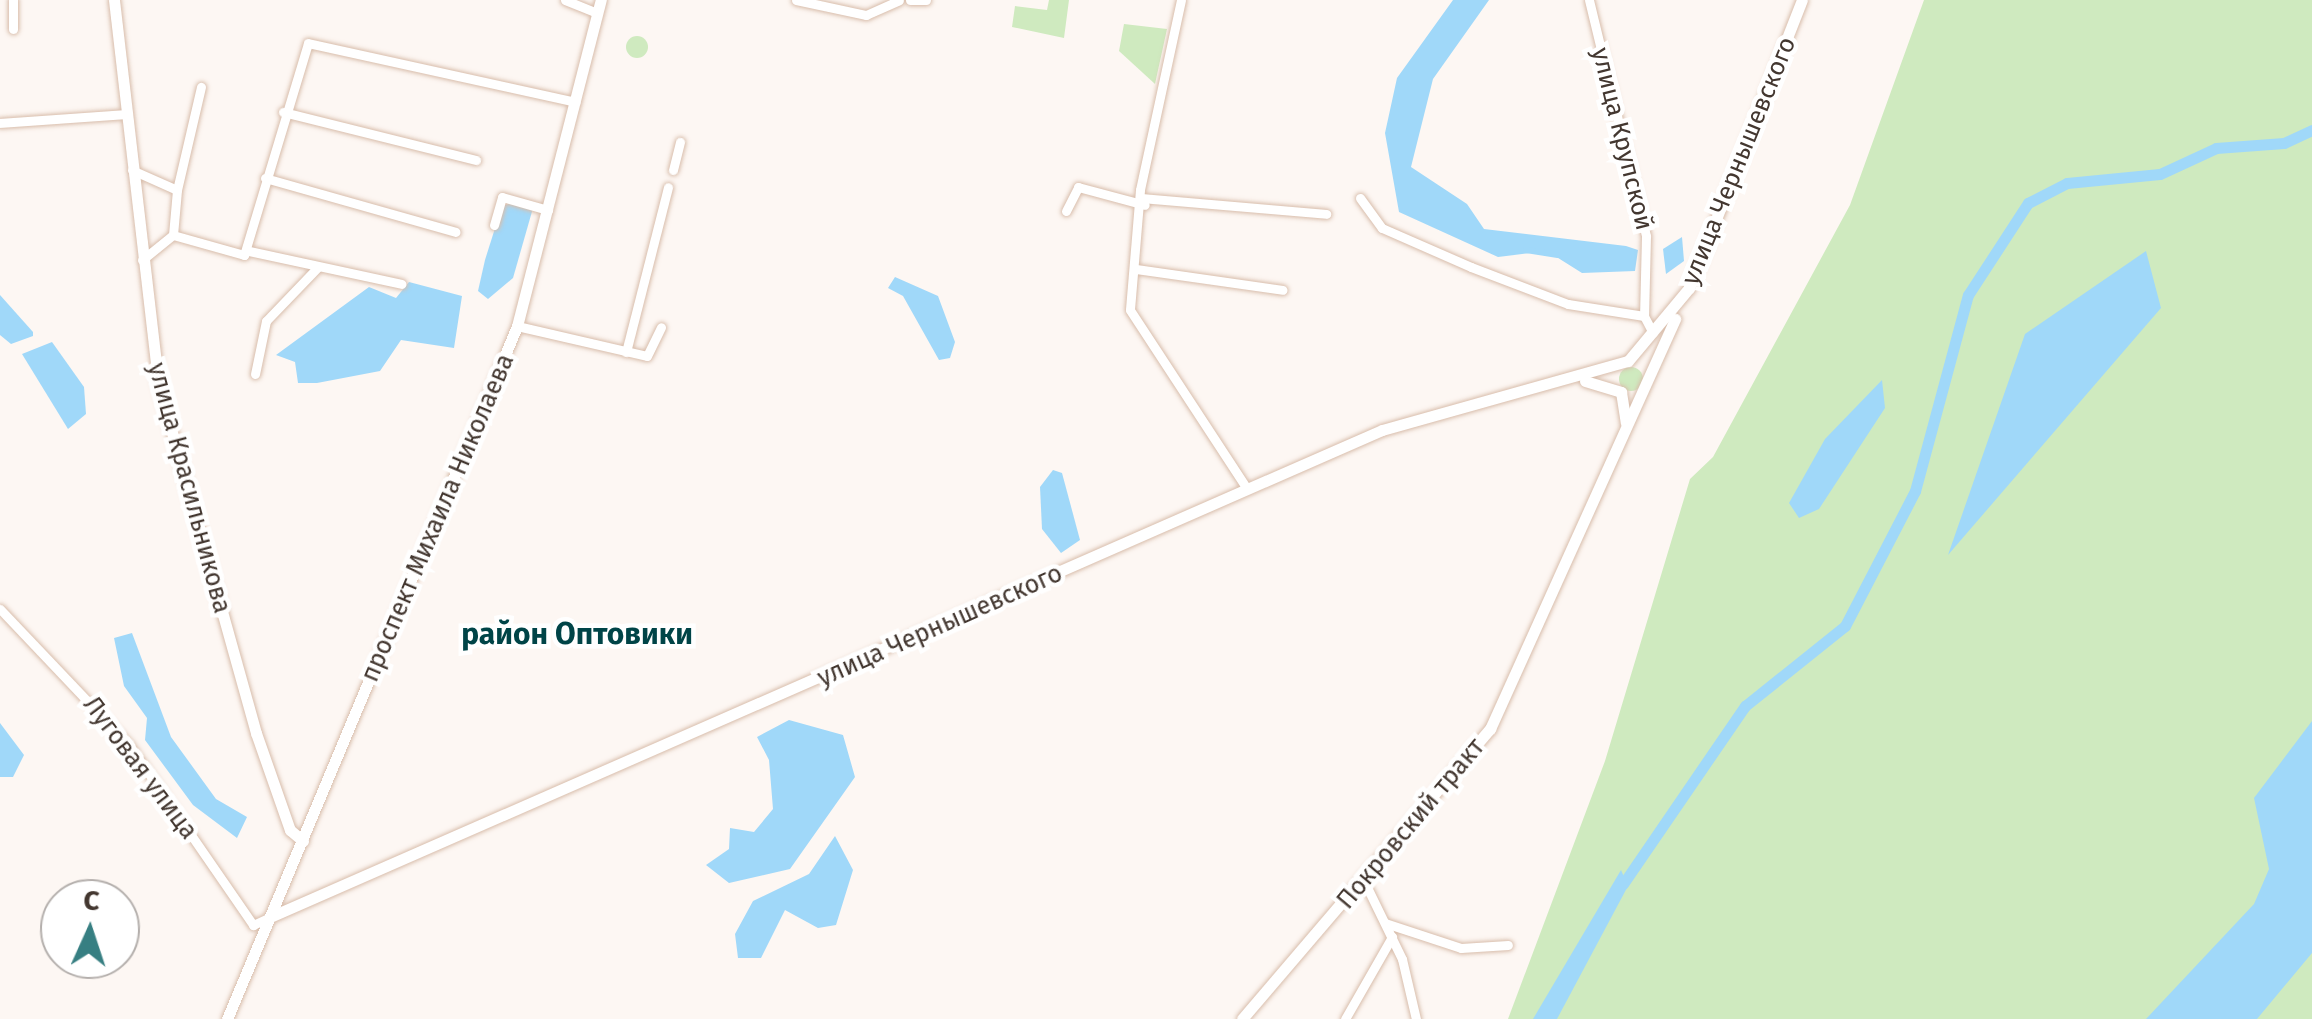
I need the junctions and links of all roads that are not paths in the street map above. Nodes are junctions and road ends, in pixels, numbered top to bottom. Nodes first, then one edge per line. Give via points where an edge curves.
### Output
1 (13, 0) edge
2 (114, 0) edge
3 (565, 0) edge
4 (796, 0) edge
5 (886, 0) edge
6 (900, 0) edge
7 (910, 0) edge
8 (926, 0) edge
9 (1181, 0) edge
10 (1589, 0) edge
11 (1802, 0) edge
12 (600, 6) edge
13 (878, 10) junction
14 (14, 30) dead end
15 (201, 86) dead end
16 (576, 102) junction
17 (283, 112) junction
18 (126, 114) junction
19 (0, 123) edge
20 (680, 142) dead end
21 (476, 160) dead end
22 (132, 170) junction
23 (673, 170) dead end
24 (266, 178) junction
25 (668, 187) dead end
26 (177, 190) junction
27 (1360, 198) dead end
28 (1143, 202) junction
29 (548, 210) junction
30 (1066, 211) dead end
31 (1326, 214) dead end
32 (494, 224) dead end
33 (456, 232) dead end
34 (173, 235) junction
35 (249, 251) junction
36 (142, 260) junction
37 (318, 266) junction
38 (1136, 270) junction
39 (400, 284) dead end
40 (1283, 290) dead end
41 (1677, 310) junction
42 (1644, 316) junction
43 (518, 326) junction
44 (661, 327) dead end
45 (1654, 336) junction
46 (626, 352) junction
47 (1624, 363) junction
48 (255, 374) dead end
49 (1581, 381) junction
50 (1646, 385) junction
51 (1620, 391) junction
52 (1626, 423) junction
53 (1246, 489) junction
54 (0, 609) edge
55 (302, 841) junction
56 (1364, 881) junction
57 (270, 918) junction
58 (1385, 923) junction
59 (1392, 937) junction
60 (1508, 945) dead end
61 (227, 1019) edge
62 (1242, 1019) edge
63 (1344, 1019) edge
64 (1416, 1019) edge

1 - 14 street
2 - 18 main road, улица Красильникова
3 - 12 street
4 - 13 street
5 - 13 street
6 - 13 street
7 - 8 street
9 - 28 street
10 - 42 street, улица Крупской via 1646,236
11 - 41 main road, улица Чернышевского
12 - 16 main road, проспект Михаила Николаева
15 - 26 street
16 - 17 street via 308,43
16 - 29 main road, проспект Михаила Николаева
17 - 21 street
17 - 24 street
18 - 19 street
18 - 22 main road, улица Красильникова
20 - 23 street
22 - 26 street
22 - 36 main road, улица Красильникова
24 - 33 street
24 - 35 street
25 - 46 street
26 - 34 street
27 - 42 street via 1382,228 1472,267 1568,304
28 - 30 street via 1078,187
28 - 31 street
28 - 38 street
29 - 32 street via 502,197
29 - 43 main road, проспект Михаила Николаева
34 - 35 street
34 - 36 street
35 - 37 street
36 - 55 main road, улица Красильникова via 162,396 256,733 290,830
37 - 39 street
37 - 48 street via 266,321
38 - 40 street
38 - 53 street via 1130,310
41 - 45 main road, улица Чернышевского
41 - 50 main road, Покровский тракт
42 - 45 street, улица Крупской
43 - 46 street
43 - 55 main road, проспект Михаила Николаева
44 - 46 street via 652,356
45 - 47 main road, улица Чернышевского
47 - 49 main road, улица Чернышевского
47 - 50 main road via 1644,366
47 - 51 main road
49 - 51 main road
49 - 53 main road, улица Чернышевского via 1407,421
50 - 51 main road
50 - 52 main road, Покровский тракт
51 - 52 main road
52 - 56 main road, Покровский тракт via 1511,694 1464,764
53 - 57 main road, улица Чернышевского
54 - 57 street, Луговая улица via 129,745 252,925
55 - 57 main road, проспект Михаила Николаева
56 - 58 street
56 - 62 main road, Покровский тракт
57 - 61 main road, проспект Михаила Николаева
58 - 59 street
58 - 60 street via 1461,948
59 - 63 street
59 - 64 street

